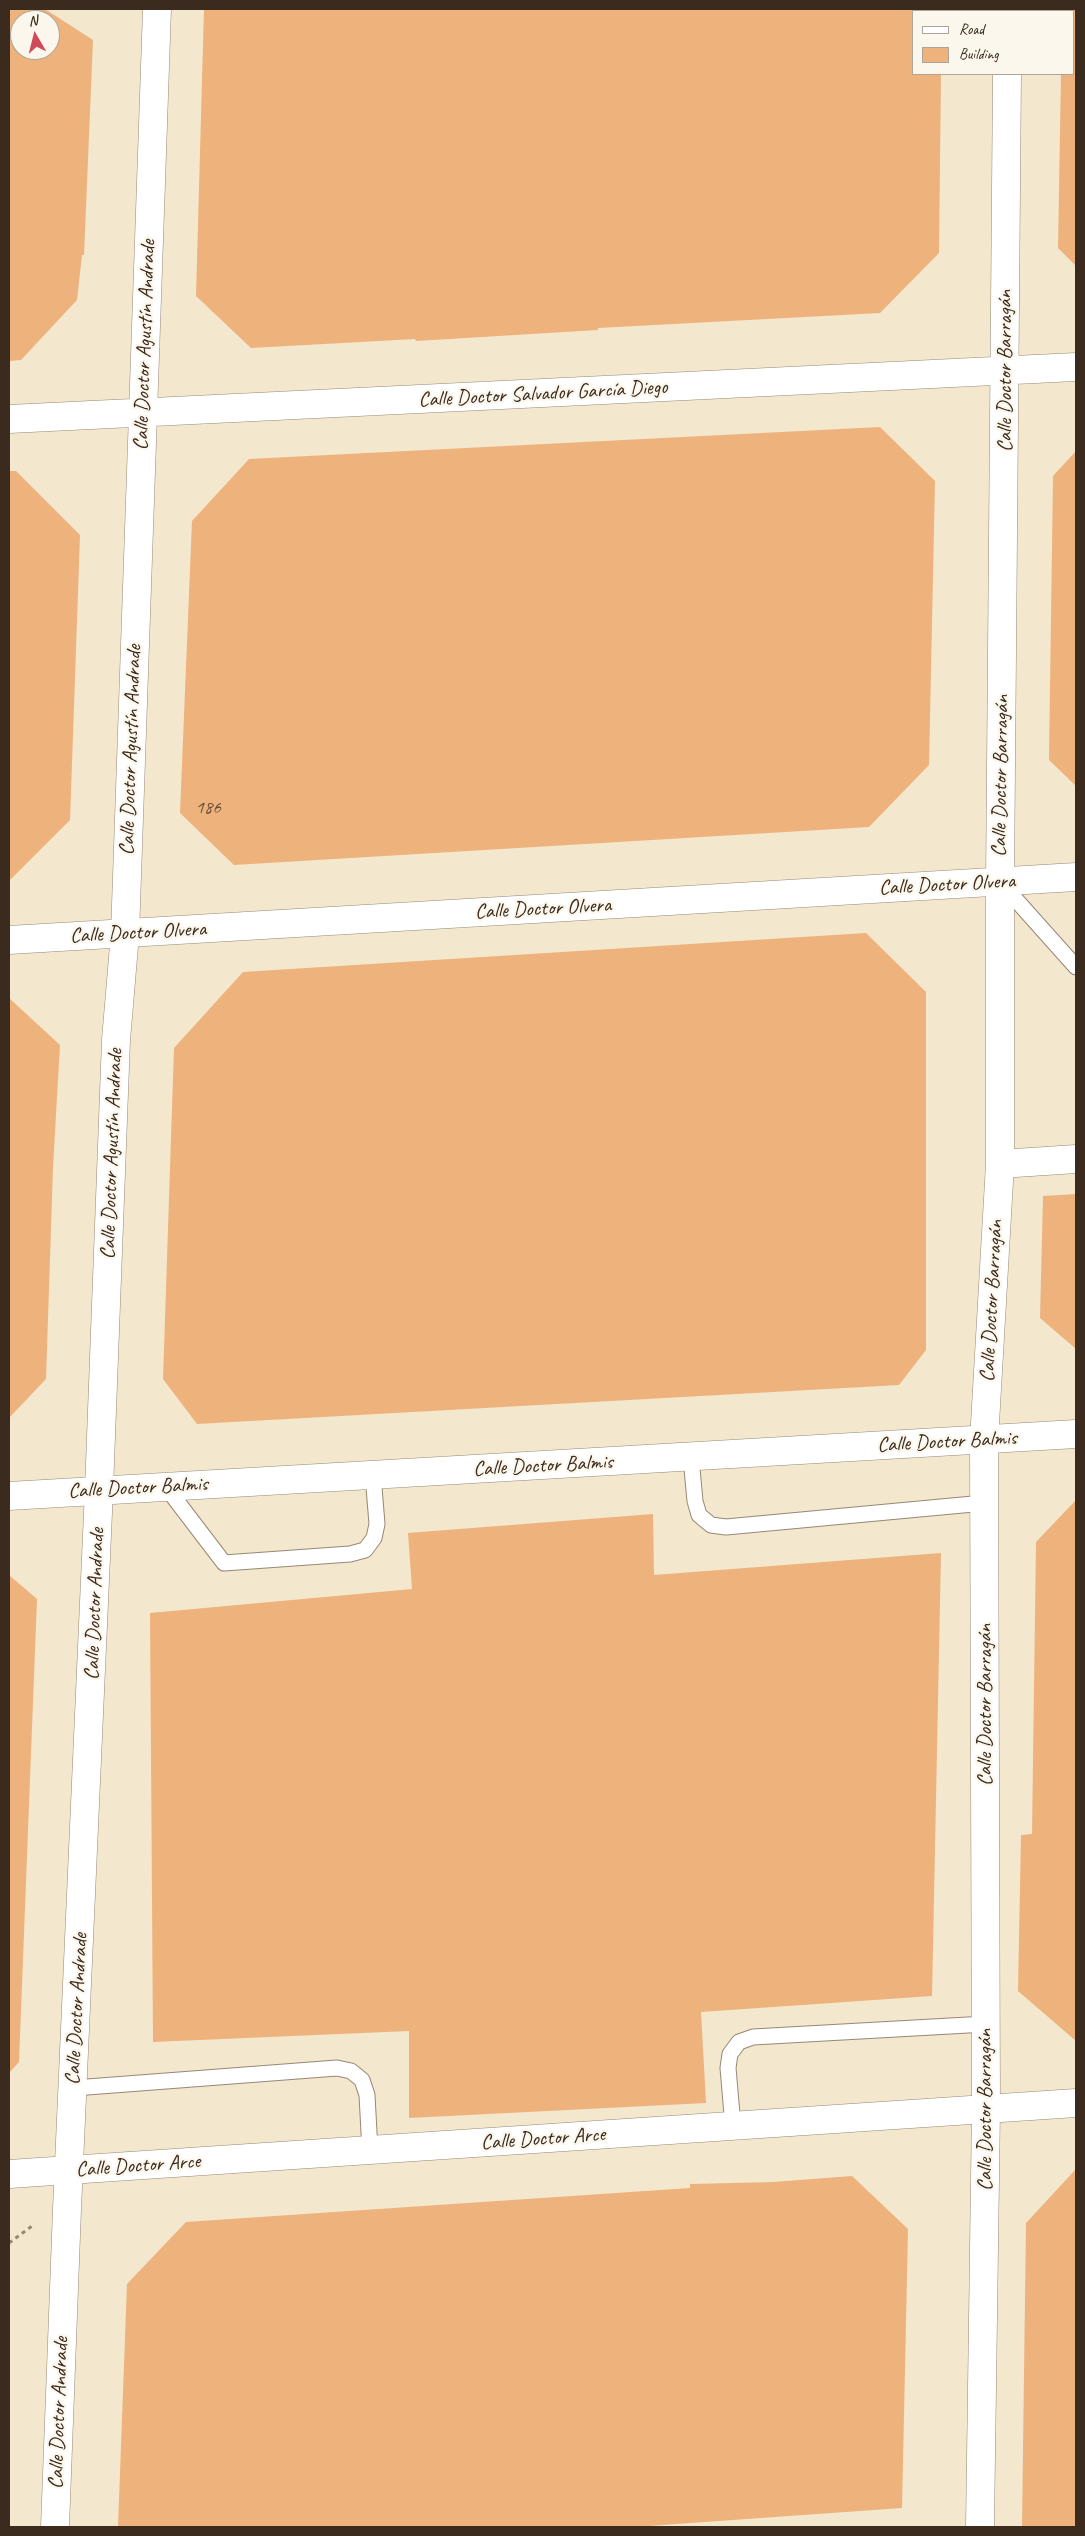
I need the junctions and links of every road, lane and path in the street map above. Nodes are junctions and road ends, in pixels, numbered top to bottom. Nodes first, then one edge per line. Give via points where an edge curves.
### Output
1 (157, 9) edge
2 (1007, 75) edge
3 (1076, 367) edge
4 (1006, 371) junction
5 (142, 414) junction
6 (9, 419) edge
7 (1076, 877) edge
8 (1000, 882) junction
9 (124, 934) junction
10 (9, 940) edge
11 (1076, 967) edge
12 (1076, 1159) edge
13 (1000, 1164) junction
14 (1076, 1434) edge
15 (984, 1441) junction
16 (691, 1458) junction
17 (373, 1475) junction
18 (166, 1486) junction
19 (100, 1490) junction
20 (9, 1496) edge
21 (984, 1503) junction
22 (986, 2024) junction
23 (74, 2088) junction
24 (1076, 2104) edge
25 (986, 2110) junction
26 (733, 2126) junction
27 (370, 2151) junction
28 (68, 2170) junction
29 (9, 2174) edge
30 (55, 2527) edge
31 (980, 2527) edge

1 - 5 street, Calle Doctor Agustín Andrade
2 - 4 street, Calle Doctor Barragán
3 - 4 street, Calle Doctor Salvador García Diego
4 - 5 street, Calle Doctor Salvador García Diego
4 - 8 street, Calle Doctor Barragán
5 - 6 street, Calle Doctor Salvador García Diego
5 - 9 street, Calle Doctor Agustín Andrade
7 - 8 street, Calle Doctor Olvera
8 - 9 street, Calle Doctor Olvera
8 - 11 lane
8 - 13 street, Calle Doctor Barragán
9 - 10 street, Calle Doctor Olvera
9 - 19 street, Calle Doctor Agustín Andrade via 116,1040
12 - 13 street
13 - 15 street, Calle Doctor Barragán
14 - 15 street, Calle Doctor Balmis
15 - 16 street, Calle Doctor Balmis
15 - 21 street, Calle Doctor Barragán
16 - 17 street, Calle Doctor Balmis
16 - 21 lane via 699,1515 718,1526
17 - 18 street, Calle Doctor Balmis
17 - 18 lane via 376,1524 374,1538 365,1550 350,1554 224,1563
18 - 19 street, Calle Doctor Balmis
19 - 20 street, Calle Doctor Balmis
19 - 23 street, Calle Doctor Andrade
21 - 22 street, Calle Doctor Barragán
22 - 25 street, Calle Doctor Barragán
22 - 26 lane via 753,2037 740,2042 730,2054 728,2068
23 - 27 lane via 336,2068 351,2071 362,2080 366,2095
23 - 28 street, Calle Doctor Andrade
24 - 25 street, Calle Doctor Arce
25 - 26 street, Calle Doctor Arce
25 - 31 street, Calle Doctor Barragán
26 - 27 street, Calle Doctor Arce
27 - 28 street, Calle Doctor Arce
28 - 29 street, Calle Doctor Arce
28 - 30 street, Calle Doctor Andrade

